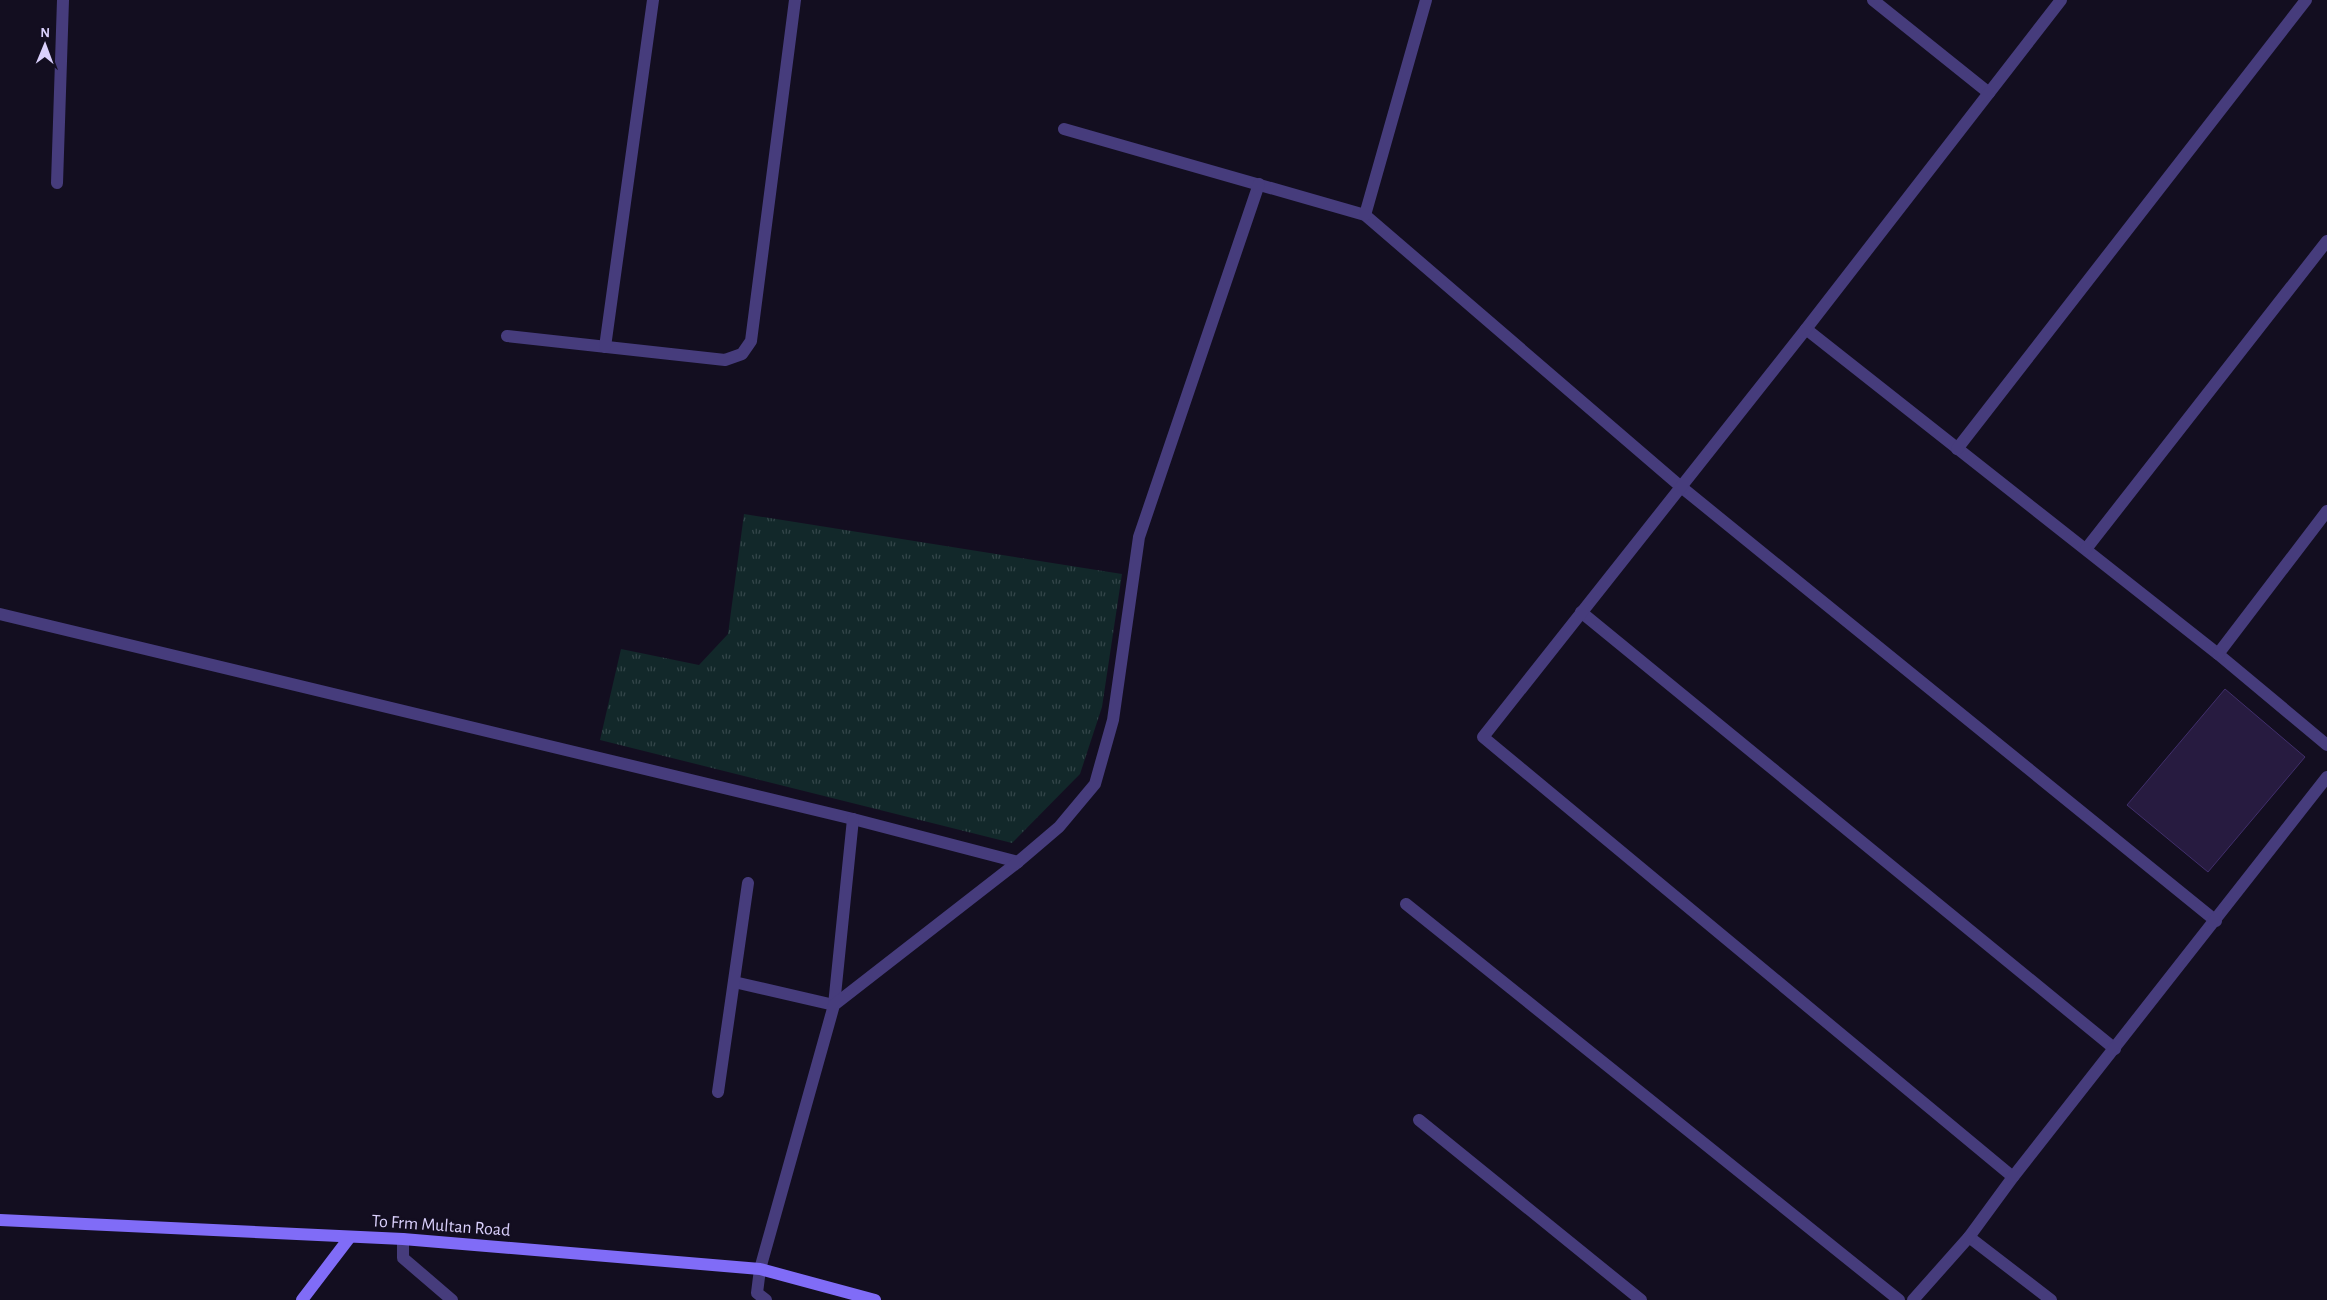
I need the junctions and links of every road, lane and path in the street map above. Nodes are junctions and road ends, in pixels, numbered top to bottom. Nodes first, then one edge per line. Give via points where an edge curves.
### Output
1 (63, 0) edge
2 (653, 0) edge
3 (795, 0) edge
4 (1426, 0) edge
5 (1873, 0) edge
6 (2062, 0) edge
7 (2306, 0) edge
8 (1989, 92) junction
9 (1064, 129) dead end
10 (57, 183) dead end
11 (1259, 184) junction
12 (1365, 214) junction
13 (2327, 241) edge
14 (1806, 329) junction
15 (507, 336) dead end
16 (605, 347) junction
17 (1957, 449) junction
18 (1680, 486) junction
19 (2327, 511) edge
20 (2086, 549) junction
21 (1582, 612) junction
22 (0, 614) edge
23 (2218, 654) junction
24 (2327, 745) edge
25 (2327, 778) edge
26 (853, 819) junction
27 (1018, 862) junction
28 (748, 884) dead end
29 (1406, 904) dead end
30 (2216, 921) junction
31 (734, 982) junction
32 (834, 1005) junction
33 (2115, 1049) junction
34 (718, 1092) dead end
35 (1419, 1120) dead end
36 (2013, 1177) junction
37 (0, 1220) edge
38 (350, 1237) junction
39 (1969, 1237) junction
40 (402, 1239) junction
41 (760, 1269) junction
42 (302, 1300) edge
43 (452, 1300) edge
44 (766, 1300) edge
45 (875, 1300) edge
46 (1641, 1300) edge
47 (1900, 1300) edge
48 (1913, 1300) edge
49 (2051, 1300) edge

1 - 10 street
2 - 16 street
3 - 16 street via 751,341 742,354 725,360
4 - 12 street
5 - 8 street
6 - 8 street
7 - 17 street
8 - 14 street
9 - 11 street
11 - 12 street
11 - 27 street via 1139,537 1113,720 1095,784 1059,827
12 - 18 street
13 - 20 street
14 - 17 street
14 - 18 street
15 - 16 street
17 - 20 street
18 - 21 street
18 - 30 street
19 - 23 street
20 - 23 street
21 - 33 street
21 - 36 street via 1483,737
22 - 26 street
23 - 24 street
25 - 30 street
26 - 27 street
26 - 32 street
27 - 32 street
28 - 31 street
29 - 47 street
30 - 33 street
31 - 32 street
31 - 34 street
32 - 41 street
33 - 36 street
35 - 46 street
36 - 39 street
37 - 38 street, To Frm Multan Road
38 - 40 street, To Frm Multan Road
38 - 42 street
39 - 48 street
39 - 49 street
40 - 41 street, To Frm Multan Road
40 - 43 street via 403,1258
41 - 44 street via 757,1293
41 - 45 street, To Frm Multan Road

